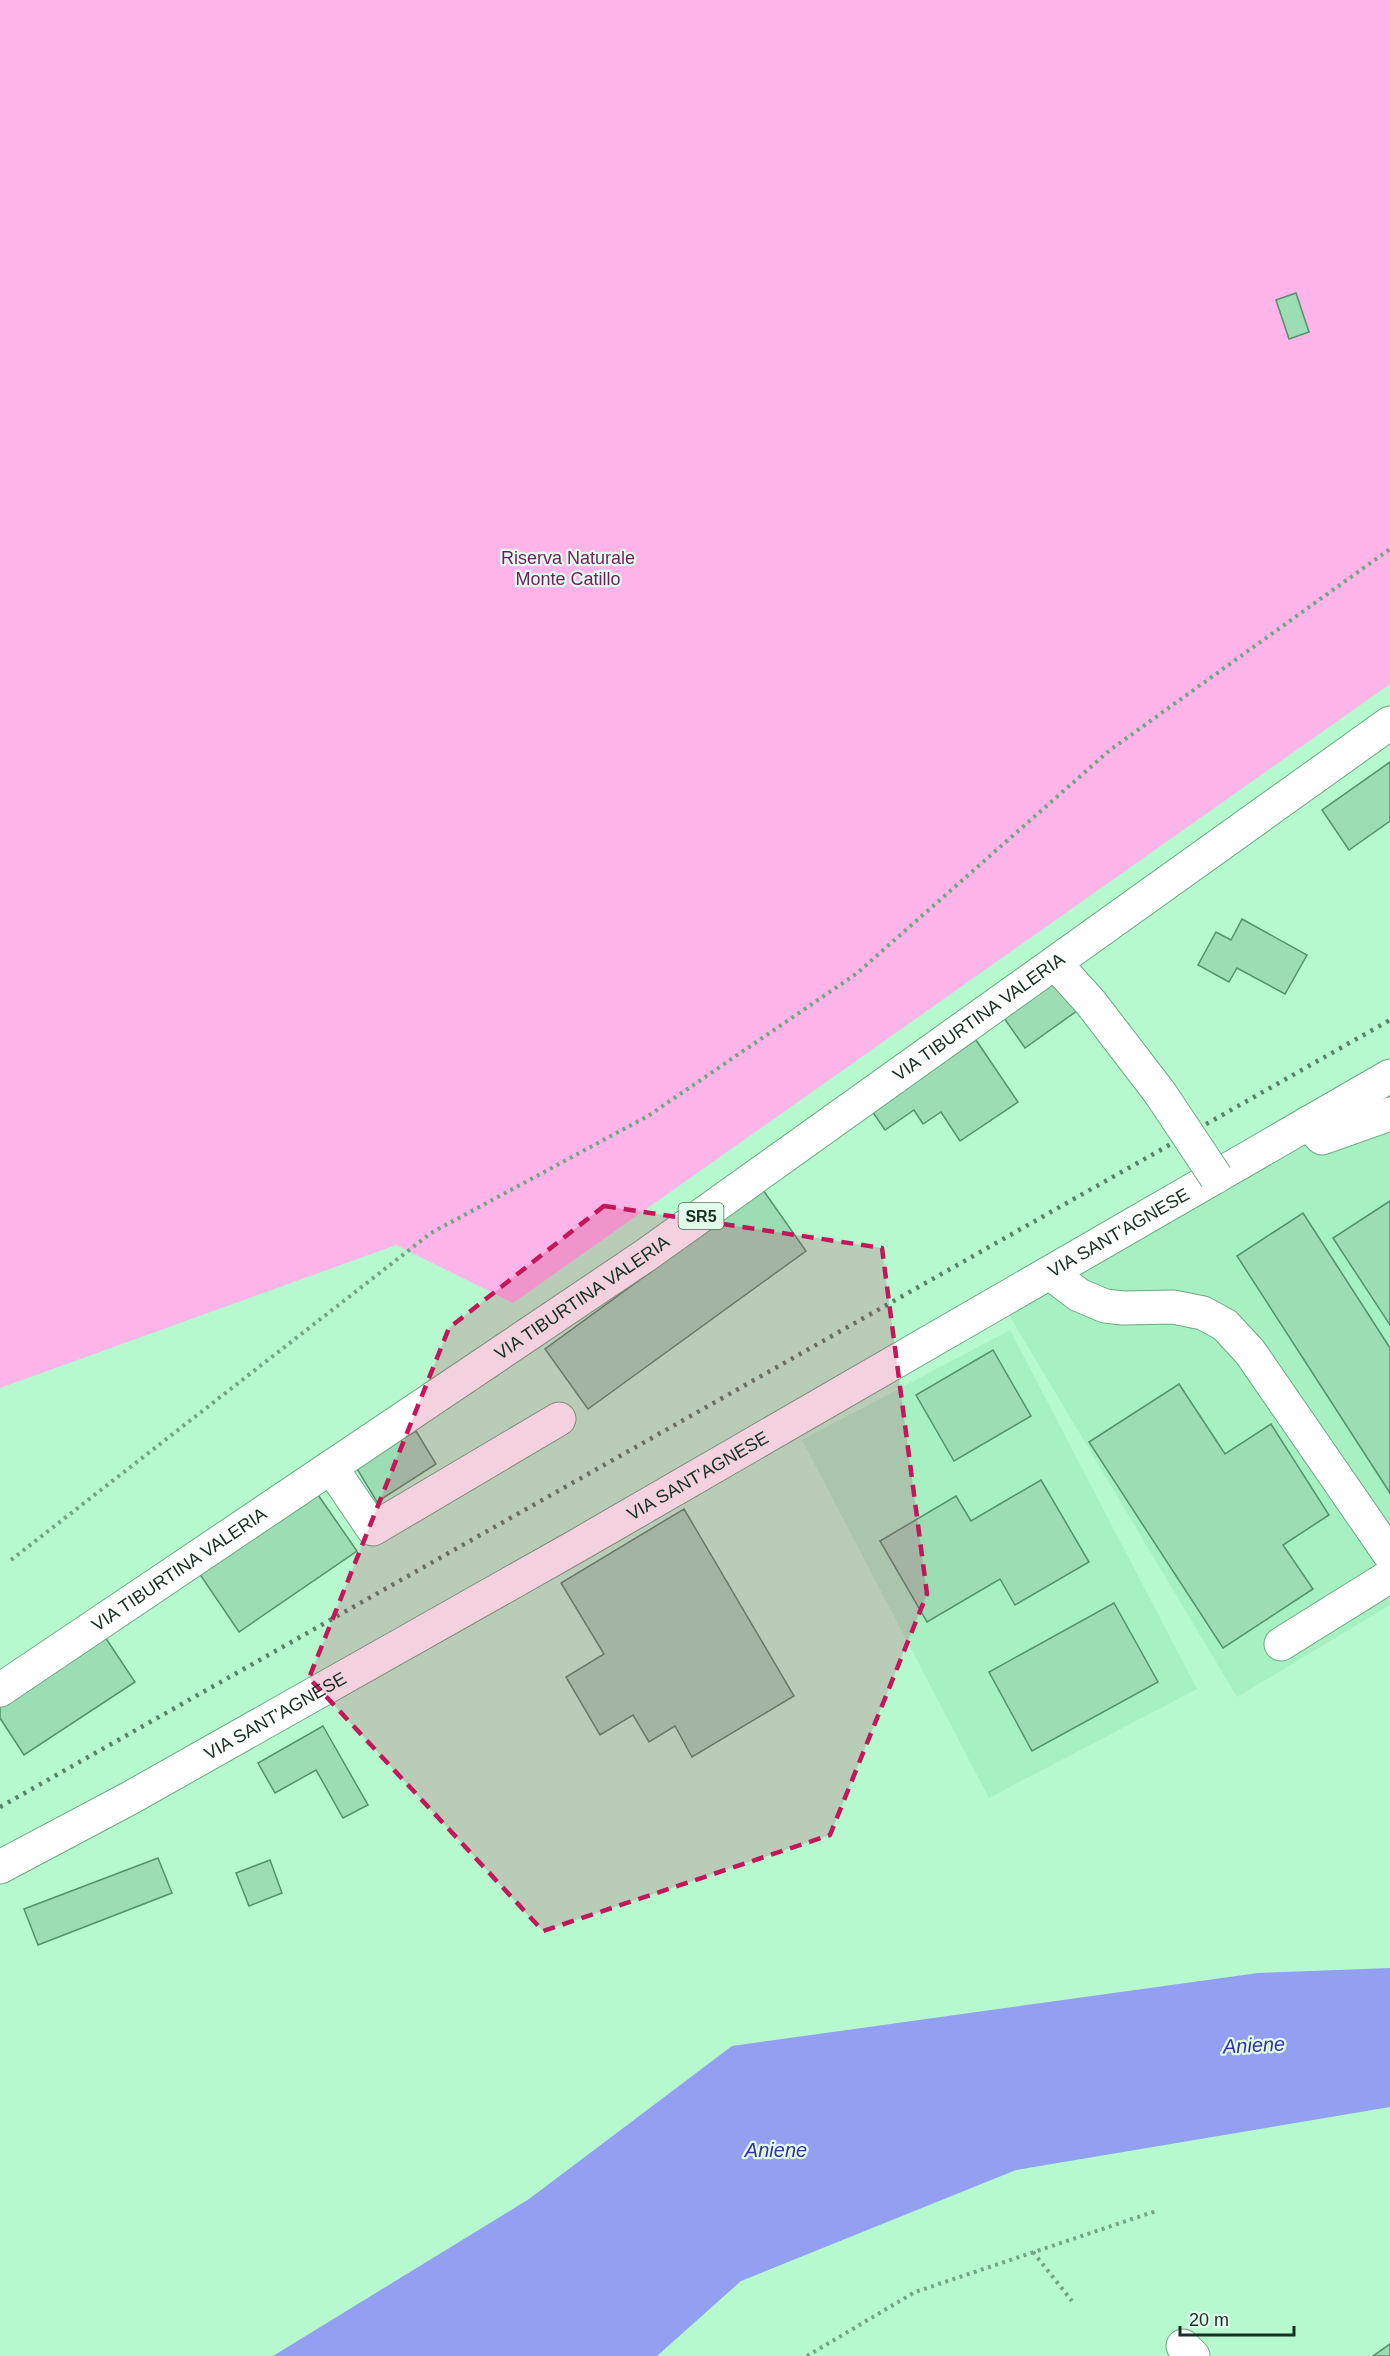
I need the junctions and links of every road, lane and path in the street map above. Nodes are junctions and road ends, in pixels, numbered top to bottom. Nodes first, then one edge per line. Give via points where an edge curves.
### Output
1 (1390, 549) edge
2 (1390, 723) edge
3 (1055, 963) junction
4 (1390, 1076) edge
5 (1390, 1114) edge
6 (1308, 1123) junction
7 (1216, 1177) junction
8 (1050, 1273) junction
9 (559, 1419) dead end
10 (331, 1467) junction
11 (1390, 1555) edge
12 (11, 1560) dead end
13 (1390, 1576) edge
14 (1281, 1644) dead end
15 (0, 1690) edge
16 (0, 1867) edge
17 (1156, 2211) dead end
18 (1033, 2252) junction
19 (1072, 2301) dead end
20 (807, 2356) edge

1 - 12 path via 1110,750 856,974 648,1116 431,1233
2 - 3 street, VIA TIBURTINA VALERIA / SR5
3 - 7 street, bridge via 1160,1093
3 - 10 street, VIA TIBURTINA VALERIA / SR5 via 646,1255
4 - 6 street, VIA SANT'AGNESE
5 - 6 street via 1322,1138
6 - 7 street, VIA SANT'AGNESE
7 - 8 street, VIA SANT'AGNESE
8 - 11 street via 1079,1295 1106,1306 1194,1310 1224,1325 1250,1352
8 - 16 street, VIA SANT'AGNESE via 522,1577
9 - 10 street via 373,1529
10 - 15 street, VIA TIBURTINA VALERIA / SR5
13 - 14 street
17 - 18 path
18 - 19 path
18 - 20 path via 915,2292

